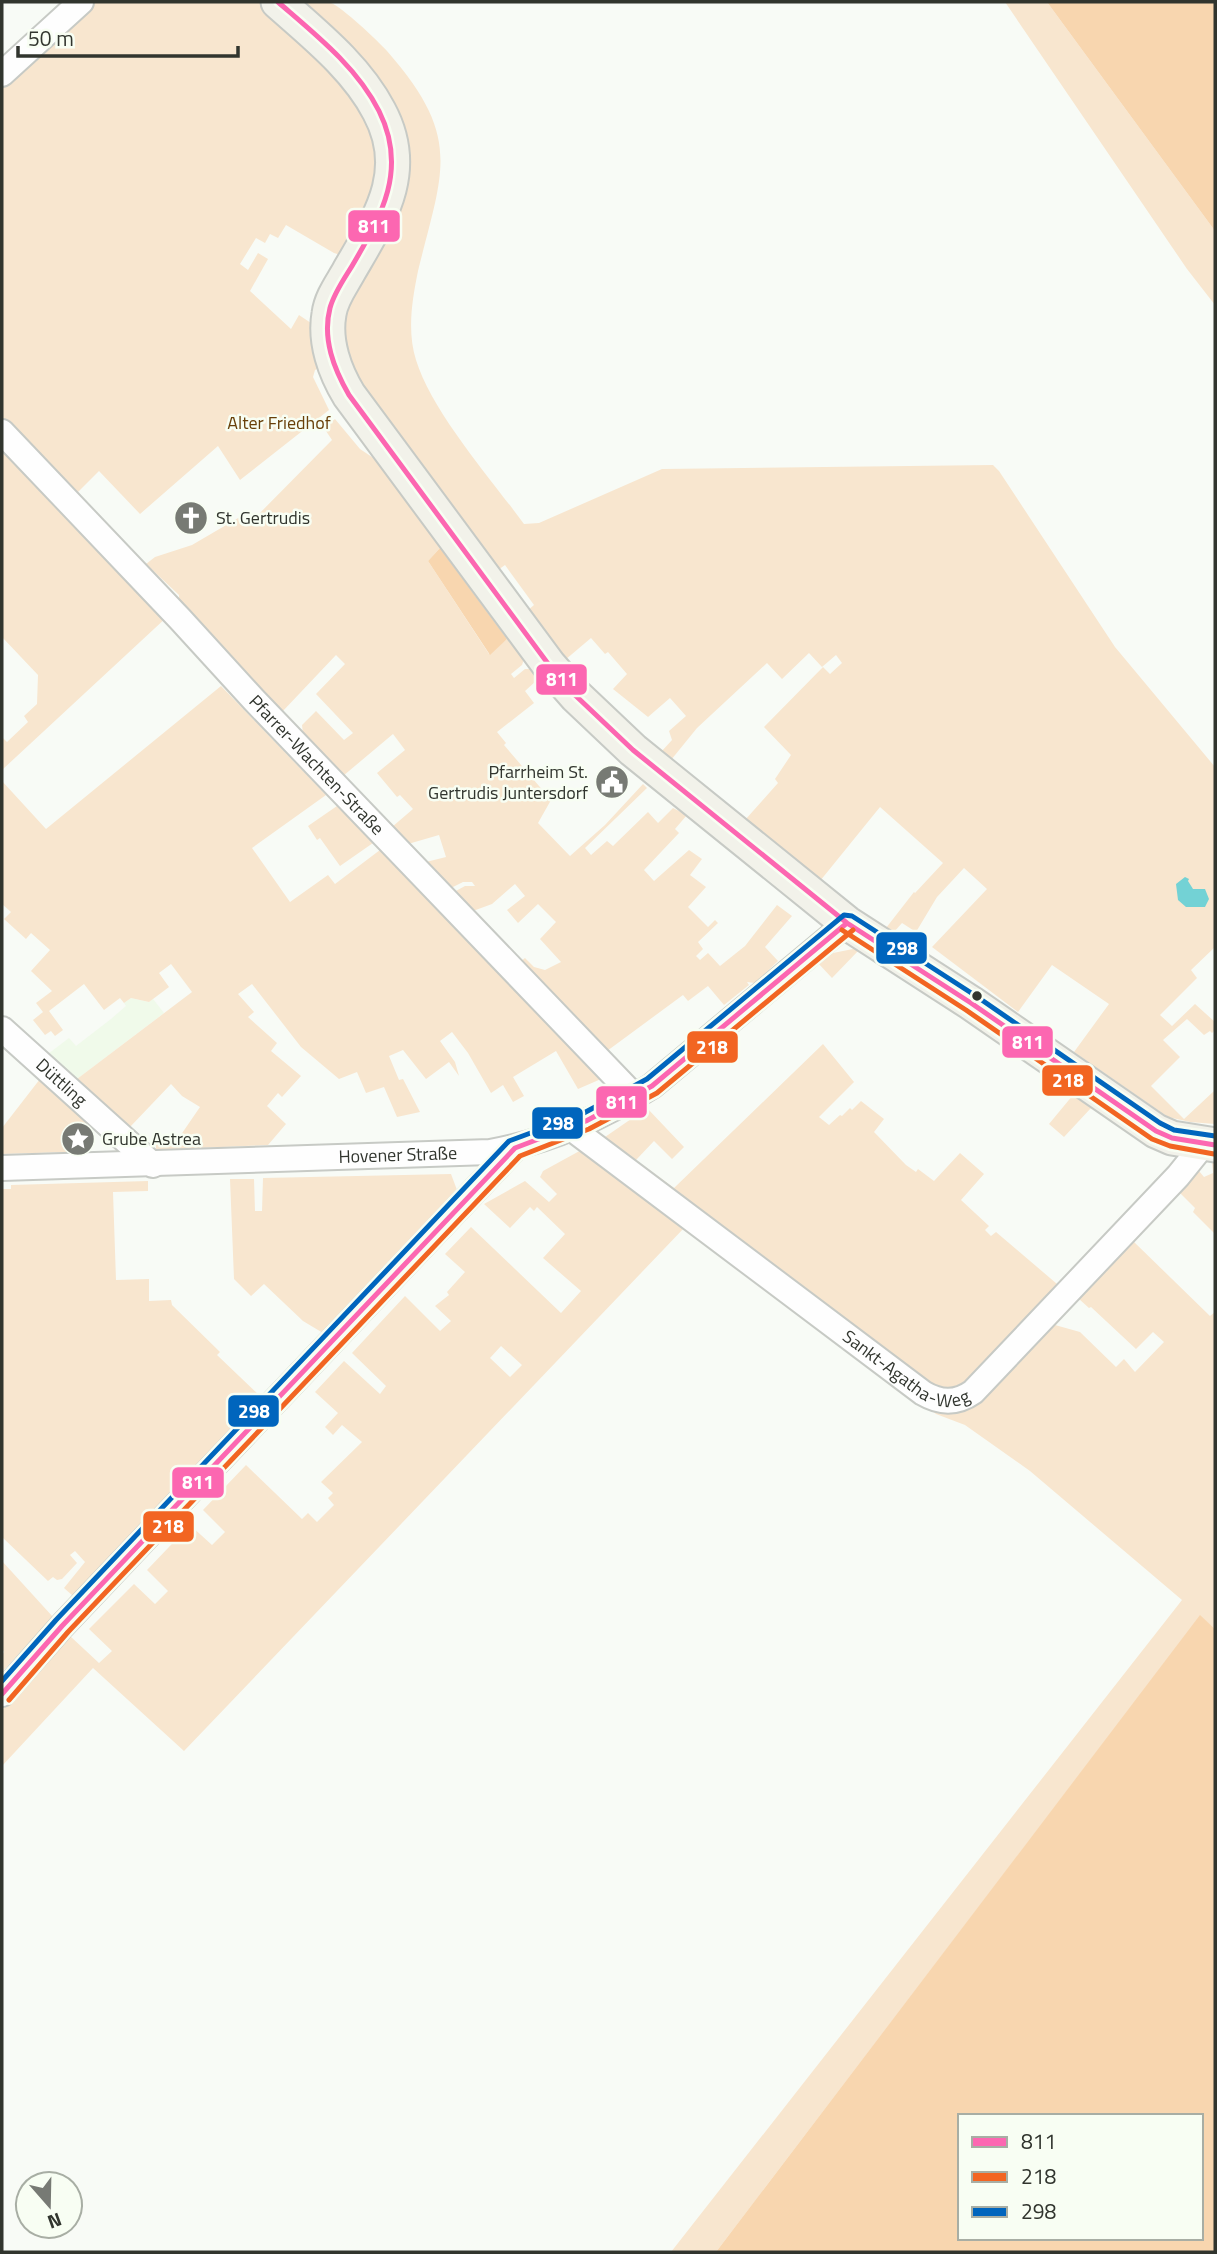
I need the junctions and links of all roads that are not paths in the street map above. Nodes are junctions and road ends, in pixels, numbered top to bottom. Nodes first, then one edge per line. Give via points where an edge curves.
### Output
1 (81, 2) edge
2 (278, 2) edge
3 (2, 74) edge
4 (2, 432) edge
5 (847, 923) junction
6 (2, 1030) edge
7 (635, 1097) junction
8 (571, 1128) junction
9 (1209, 1145) edge
10 (515, 1148) junction
11 (153, 1165) junction
12 (2, 1168) edge
13 (2, 1694) edge

1 - 3 street
2 - 5 street via 324,43 366,90 380,113 393,153 388,198 381,216 329,313 332,358 349,396 576,696 654,768
4 - 7 street, Pfarrer-Wachten-Straße
5 - 7 street, Hovener Straße
5 - 9 street via 1156,1131
6 - 11 street, Düttling
7 - 8 street, Hovener Straße
8 - 9 street, Sankt-Agatha-Weg via 923,1393 946,1402 973,1392
8 - 10 street, Hovener Straße
10 - 11 street, Hovener Straße
10 - 13 street
11 - 12 street, Hovener Straße

